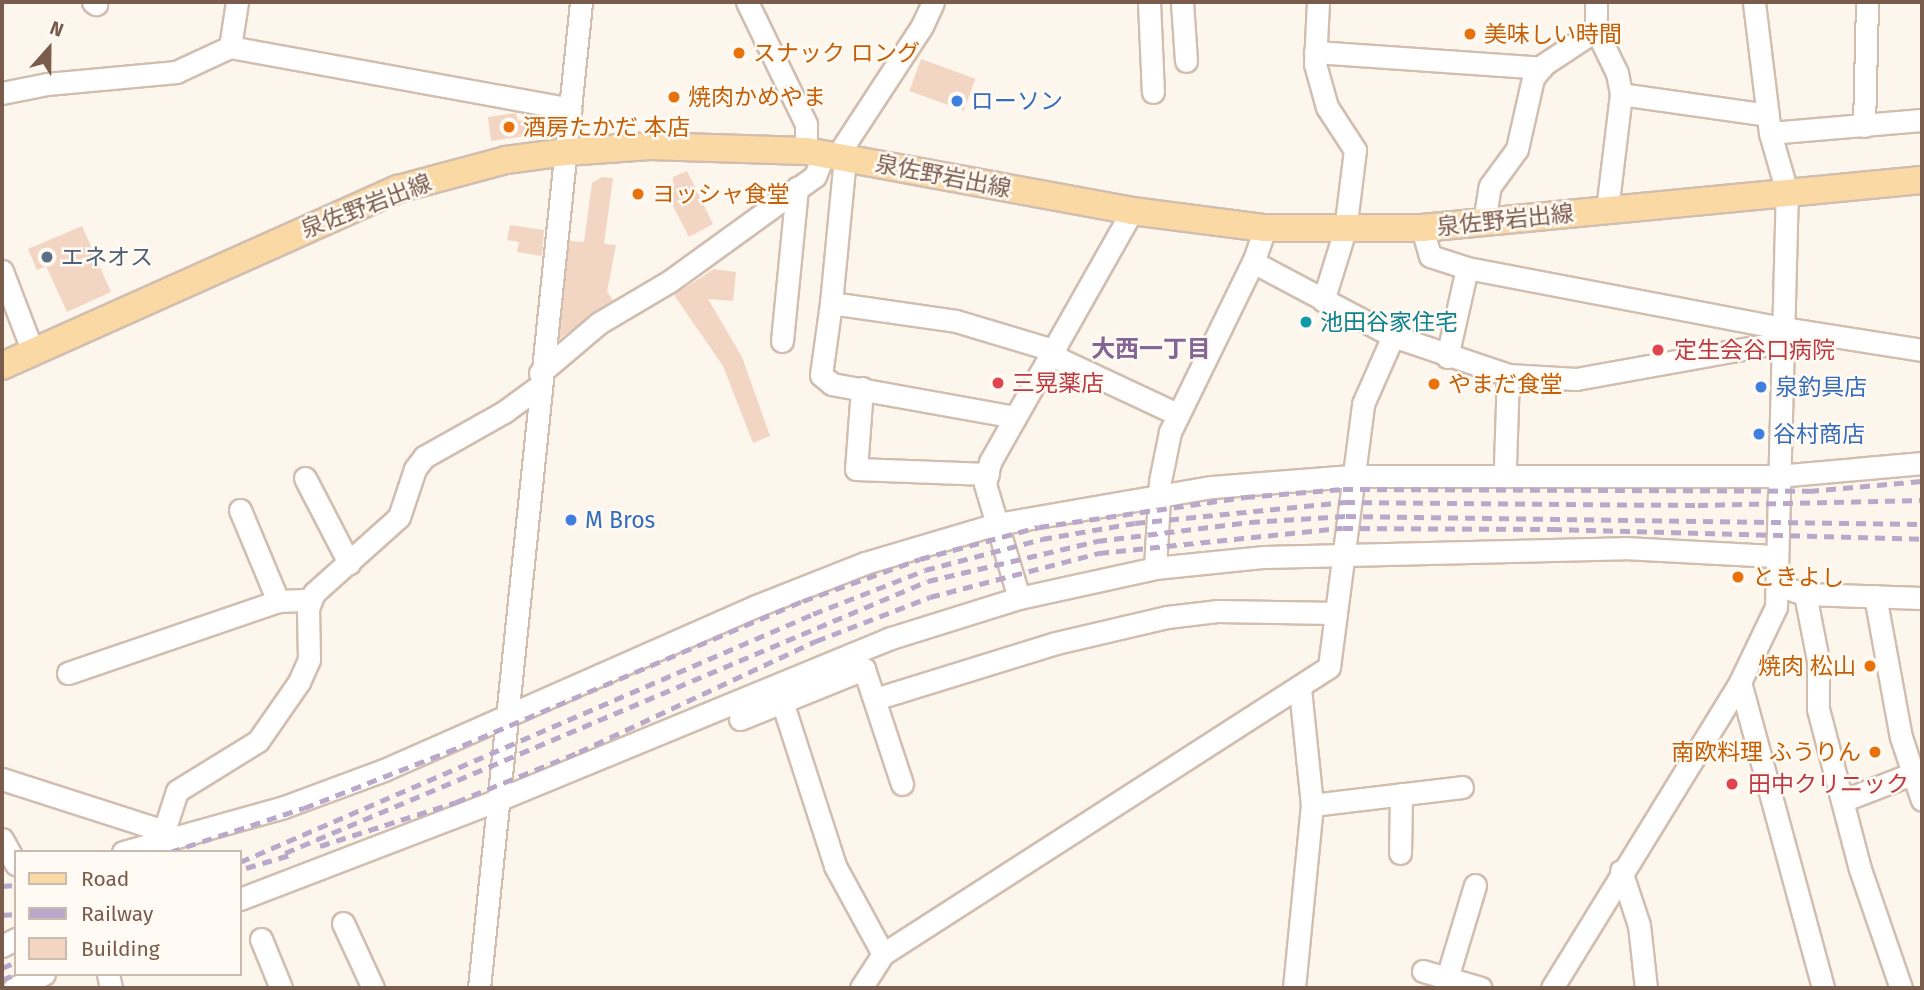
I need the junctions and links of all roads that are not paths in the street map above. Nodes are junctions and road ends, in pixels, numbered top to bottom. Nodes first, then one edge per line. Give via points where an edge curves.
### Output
1 (237, 2) edge
2 (581, 2) edge
3 (747, 2) edge
4 (933, 2) edge
5 (1149, 2) edge
6 (1182, 2) edge
7 (1318, 2) edge
8 (1596, 2) edge
9 (1754, 2) edge
10 (1867, 2) edge
11 (1595, 30) junction
12 (230, 47) junction
13 (1315, 52) junction
14 (1186, 61) dead end
15 (1541, 68) junction
16 (1153, 92) dead end
17 (2, 93) edge
18 (1621, 94) junction
19 (570, 109) junction
20 (1922, 120) edge
21 (1769, 124) junction
22 (1864, 126) junction
23 (566, 152) junction
24 (828, 155) junction
25 (1922, 180) edge
26 (797, 188) junction
27 (1787, 192) junction
28 (1607, 210) junction
29 (1132, 211) junction
30 (1484, 222) junction
31 (1265, 228) junction
32 (1422, 228) junction
33 (1345, 230) junction
34 (1253, 262) junction
35 (1467, 268) junction
36 (2, 271) edge
37 (1323, 301) junction
38 (831, 303) junction
39 (1782, 335) junction
40 (1393, 336) junction
41 (782, 341) dead end
42 (1922, 350) edge
43 (33, 352) junction
44 (1055, 354) junction
45 (1447, 357) junction
46 (2, 366) edge
47 (1508, 375) junction
48 (539, 380) junction
49 (862, 388) junction
50 (1177, 414) junction
51 (1015, 418) junction
52 (1922, 463) edge
53 (1505, 465) dead end
54 (988, 474) junction
55 (1777, 475) junction
56 (1352, 476) junction
57 (305, 478) dead end
58 (1159, 496) junction
59 (240, 510) dead end
60 (997, 524) junction
61 (1343, 555) junction
62 (1774, 556) junction
63 (349, 563) junction
64 (1155, 568) junction
65 (1775, 584) junction
66 (1805, 594) junction
67 (1875, 596) junction
68 (1019, 598) junction
69 (1922, 598) edge
70 (311, 600) junction
71 (278, 601) junction
72 (1336, 614) junction
73 (68, 673) dead end
74 (1740, 682) junction
75 (1300, 688) junction
76 (779, 694) junction
77 (875, 699) junction
78 (506, 719) junction
79 (740, 719) dead end
80 (1917, 772) edge
81 (2, 779) edge
82 (902, 784) dead end
83 (1462, 787) dead end
84 (1401, 794) junction
85 (500, 799) junction
86 (1842, 800) junction
87 (1922, 800) edge
88 (1312, 805) junction
89 (166, 835) junction
90 (2, 839) edge
91 (129, 850) edge
92 (1400, 853) dead end
93 (14, 860) edge
94 (1621, 871) junction
95 (1475, 885) dead end
96 (242, 898) edge
97 (343, 923) dead end
98 (261, 939) dead end
99 (883, 954) junction
100 (1423, 971) dead end
101 (40, 976) edge
102 (1447, 978) junction
103 (14, 988) edge
104 (281, 988) edge
105 (373, 988) edge
106 (479, 988) edge
107 (861, 988) edge
108 (1294, 988) edge
109 (1481, 988) edge
110 (1552, 988) edge
111 (1646, 988) edge
112 (1823, 988) edge
113 (1900, 988) edge

1 - 12 street
2 - 19 street
3 - 24 street via 806,124
4 - 24 street via 908,48
5 - 16 street
6 - 14 street
7 - 13 street
8 - 11 street
9 - 21 street
10 - 22 street
11 - 15 street
11 - 18 street via 1617,72
12 - 17 street via 177,72 47,84
12 - 19 street
13 - 15 street
13 - 33 street via 1327,107 1355,150
15 - 30 street via 1528,93 1517,149 1490,186
18 - 21 street
18 - 28 street
19 - 23 street
20 - 22 street
21 - 22 street
21 - 27 street
23 - 24 main road, 泉佐野岩出線 via 650,146
23 - 43 main road, 泉佐野岩出線 via 506,160 398,189
23 - 48 street
24 - 26 street via 815,176
24 - 29 main road, 泉佐野岩出線
24 - 38 street
25 - 27 main road, 泉佐野岩出線
26 - 41 street
26 - 48 street via 670,281 599,323
27 - 28 main road, 泉佐野岩出線
27 - 39 street
28 - 30 main road, 泉佐野岩出線
29 - 31 main road, 泉佐野岩出線
29 - 44 street
30 - 32 main road, 泉佐野岩出線
31 - 33 main road, 泉佐野岩出線
31 - 34 street
32 - 33 main road, 泉佐野岩出線
32 - 35 street via 1430,256
33 - 37 street
34 - 37 street
34 - 50 street
35 - 39 street
35 - 45 street
36 - 43 street
37 - 40 street
38 - 44 street via 956,321
38 - 49 street via 821,375 832,384
39 - 42 street
39 - 47 street via 1576,379
39 - 55 street
40 - 45 street
40 - 56 street via 1363,404
43 - 46 main road, 泉佐野岩出線
44 - 50 street
44 - 51 street
45 - 47 street
47 - 53 street
48 - 63 street via 504,412 424,457 415,469 399,517
48 - 78 street
49 - 51 street
49 - 54 street via 856,469
50 - 58 street
51 - 54 street
52 - 55 street
54 - 60 street via 985,484
55 - 56 street
55 - 62 street
56 - 58 street
56 - 61 street
57 - 63 street
58 - 60 street
58 - 64 street
59 - 71 street
60 - 68 street
60 - 78 street via 865,563 768,601
61 - 62 street via 1624,548
61 - 64 street
61 - 72 street
62 - 65 street
63 - 70 street via 327,579
64 - 68 street
65 - 66 street
65 - 74 street via 1776,607
66 - 67 street
66 - 86 street via 1818,660 1818,709
67 - 69 street
67 - 80 street
68 - 76 street via 891,638
70 - 71 street
70 - 89 street via 309,660 299,682 258,741 177,791
71 - 73 street
72 - 75 street via 1329,667
72 - 77 street via 1217,611 1167,617 1056,643
74 - 94 street
74 - 112 street
75 - 88 street
75 - 99 street
76 - 77 street via 864,669
76 - 79 street
76 - 85 street
76 - 99 street via 835,866
77 - 82 street
78 - 85 street
78 - 89 street via 284,807
80 - 86 street
80 - 87 street
81 - 89 street
83 - 84 street
84 - 88 street
84 - 92 street
85 - 96 street
85 - 106 street
86 - 113 street
88 - 108 street
89 - 91 street
90 - 93 street
94 - 110 street
94 - 111 street via 1639,925
95 - 102 street
97 - 105 street
98 - 104 street
99 - 107 street
100 - 102 street
101 - 103 street
102 - 109 street

